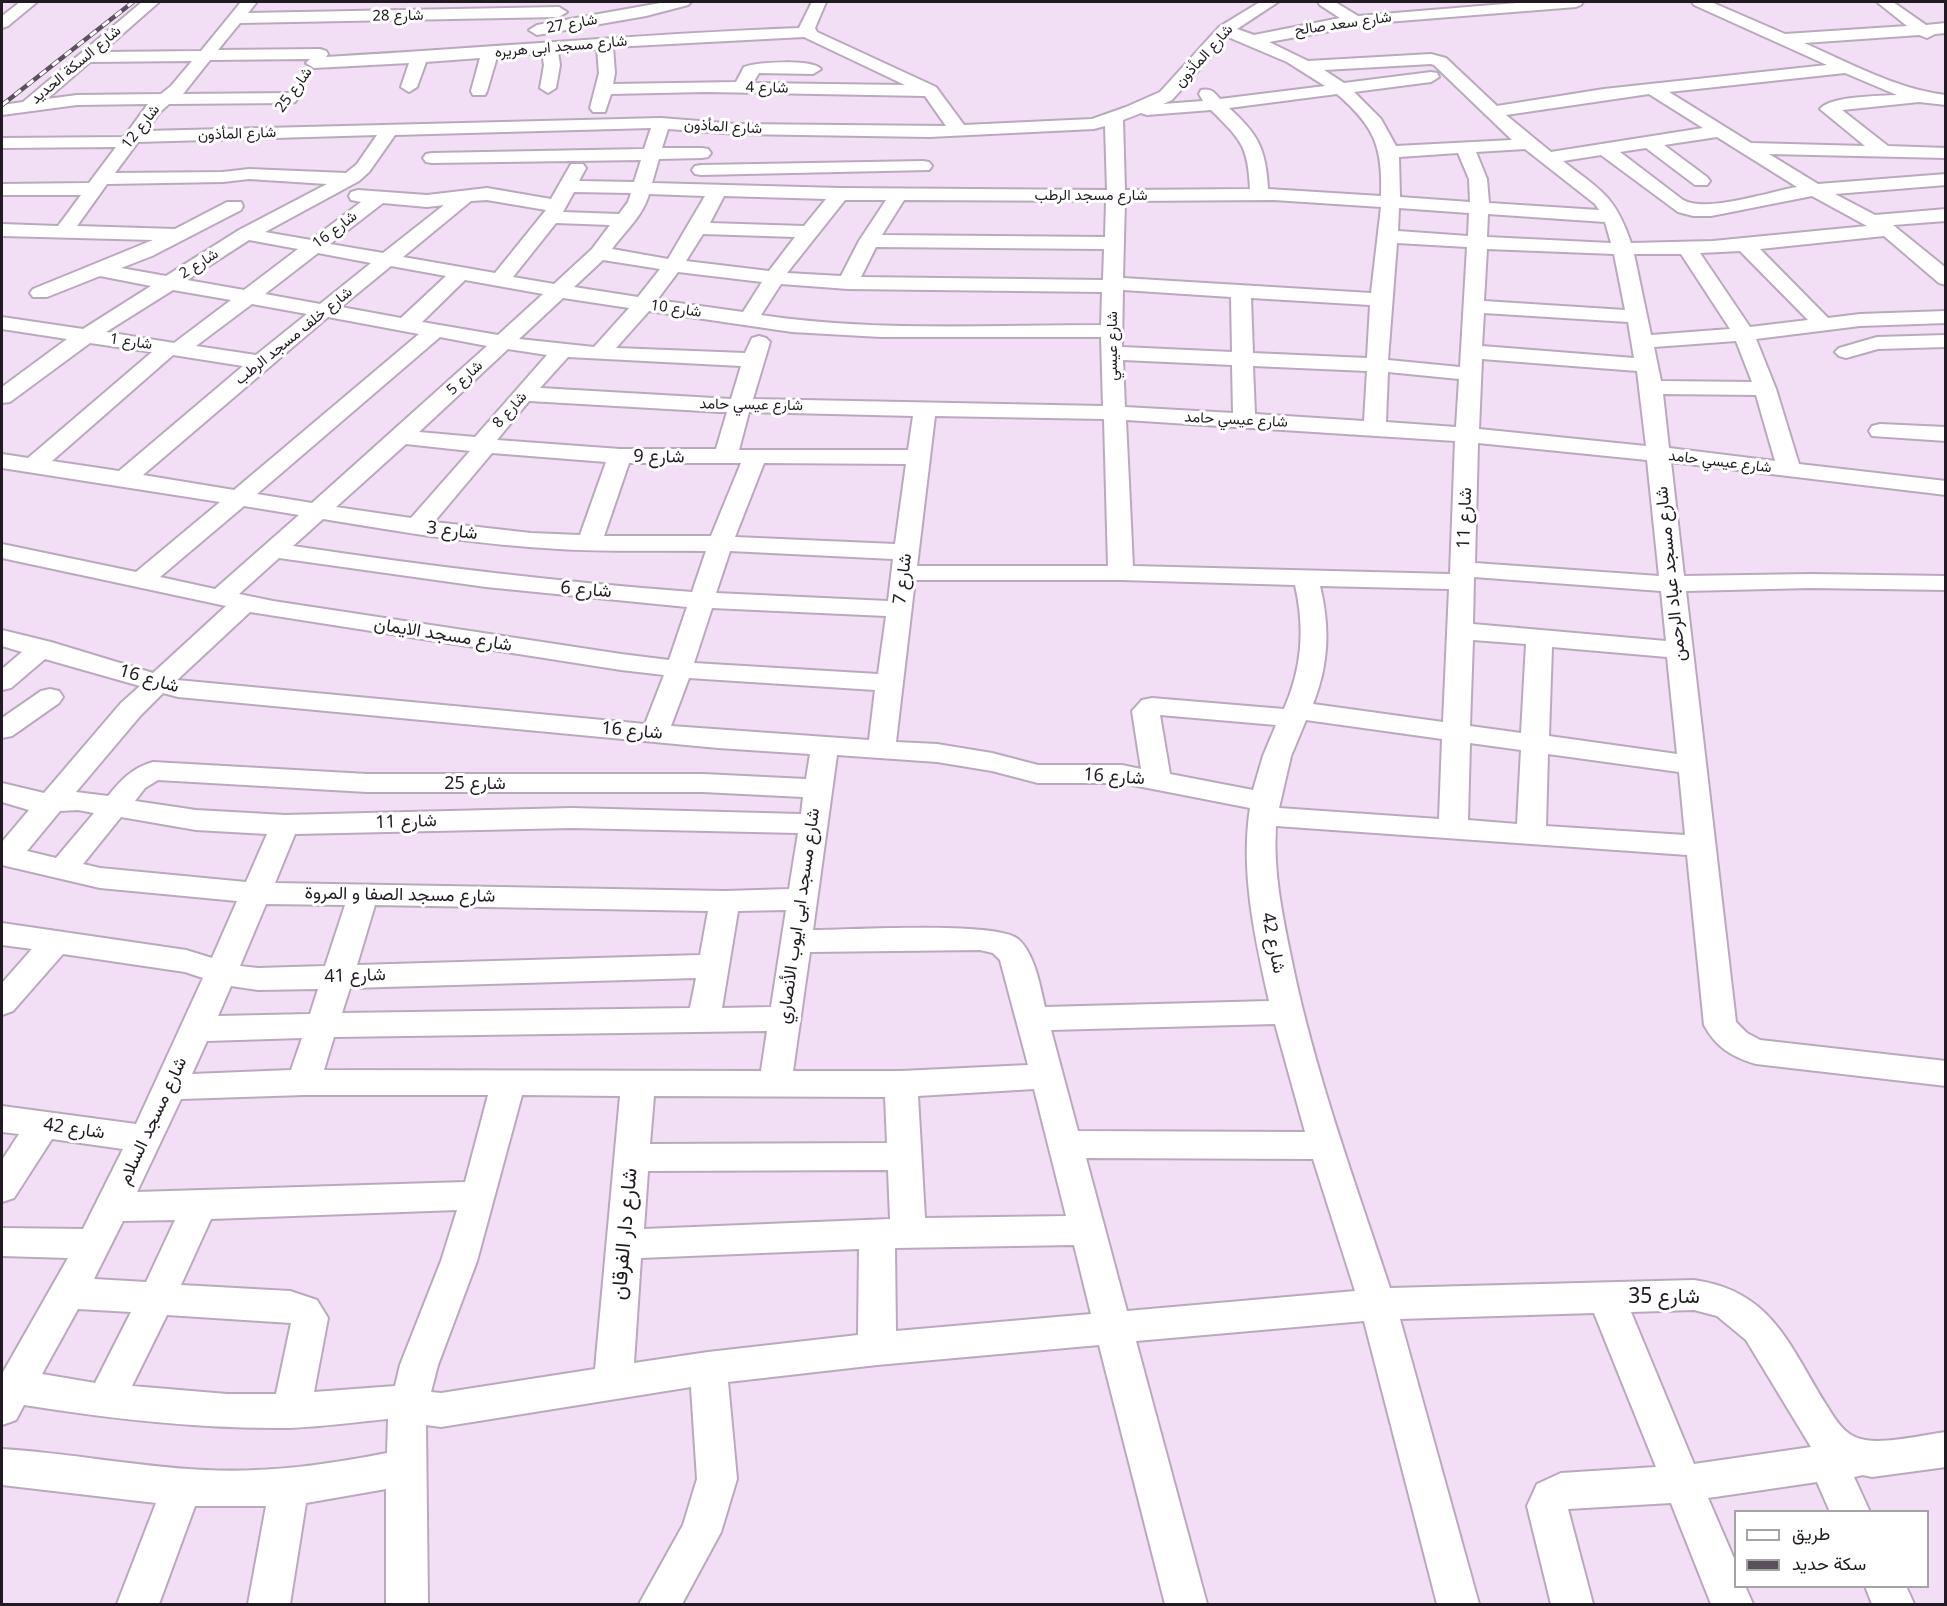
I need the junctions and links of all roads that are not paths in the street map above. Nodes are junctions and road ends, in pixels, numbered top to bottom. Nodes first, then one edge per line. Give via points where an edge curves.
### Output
1 (10, 2) edge
2 (29, 2) edge
3 (151, 2) edge
4 (250, 2) edge
5 (357, 2) edge
6 (499, 2) edge
7 (683, 2) edge
8 (819, 2) edge
9 (1269, 2) edge
10 (1325, 2) edge
11 (1576, 2) edge
12 (1699, 2) edge
13 (1884, 2) edge
14 (2, 8) edge
15 (562, 13) edge
16 (346, 17) junction
17 (236, 18) junction
18 (1353, 20) junction
19 (488, 21) junction
20 (2, 23) edge
21 (1946, 28) edge
22 (1922, 29) junction
23 (1225, 30) junction
24 (808, 32) junction
25 (1785, 39) junction
26 (1255, 40) junction
27 (604, 42) junction
28 (549, 47) junction
29 (1946, 47) edge
30 (323, 49) junction
31 (490, 53) junction
32 (207, 55) junction
33 (85, 57) junction
34 (424, 58) junction
35 (1378, 62) junction
36 (1305, 66) junction
37 (1448, 67) junction
38 (1845, 68) junction
39 (1191, 70) junction
40 (888, 71) junction
41 (1400, 80) junction
42 (409, 87) dead end
43 (706, 87) junction
44 (742, 87) junction
45 (1337, 87) junction
46 (548, 88) dead end
47 (605, 89) junction
48 (1652, 89) junction
49 (479, 91) dead end
50 (930, 91) junction
51 (1921, 97) junction
52 (289, 98) junction
53 (166, 99) junction
54 (1946, 100) edge
55 (1214, 105) junction
56 (27, 106) junction
57 (2, 110) edge
58 (1492, 112) junction
59 (1123, 115) junction
60 (661, 123) junction
61 (595, 124) junction
62 (520, 125) junction
63 (704, 126) junction
64 (446, 127) junction
65 (2, 128) edge
66 (390, 129) junction
67 (950, 131) junction
68 (1720, 131) junction
69 (263, 133) junction
70 (131, 139) junction
71 (2, 142) edge
72 (1649, 142) junction
73 (1465, 148) junction
74 (1604, 148) junction
75 (1747, 148) junction
76 (1883, 150) junction
77 (1537, 151) junction
78 (1390, 152) junction
79 (653, 153) junction
80 (1946, 153) edge
81 (583, 154) junction
82 (504, 156) junction
83 (702, 161) junction
84 (923, 166) junction
85 (425, 170) junction
86 (228, 176) junction
87 (1946, 178) edge
88 (349, 180) junction
89 (1701, 181) dead end
90 (98, 184) junction
91 (568, 186) junction
92 (644, 188) junction
93 (2, 189) edge
94 (1813, 189) junction
95 (708, 190) junction
96 (322, 192) junction
97 (487, 194) junction
98 (840, 194) junction
99 (1259, 194) junction
100 (465, 195) junction
101 (903, 195) junction
102 (1116, 196) junction
103 (376, 198) junction
104 (406, 201) junction
105 (1389, 202) junction
106 (234, 206) dead end
107 (1479, 208) junction
108 (555, 211) junction
109 (1946, 215) edge
110 (1613, 217) junction
111 (626, 220) junction
112 (1881, 225) junction
113 (699, 228) junction
114 (2, 231) edge
115 (63, 232) junction
116 (807, 232) junction
117 (246, 234) junction
118 (182, 235) junction
119 (1386, 236) junction
120 (869, 241) junction
121 (982, 241) junction
122 (1478, 242) junction
123 (1115, 243) junction
124 (1745, 245) junction
125 (313, 246) junction
126 (1687, 248) junction
127 (1623, 249) junction
128 (599, 254) junction
129 (388, 260) junction
130 (1937, 263) edge
131 (675, 266) junction
132 (102, 271) junction
133 (462, 272) junction
134 (774, 279) junction
135 (1946, 279) edge
136 (500, 280) junction
137 (848, 283) junction
138 (168, 284) junction
139 (1113, 284) junction
140 (978, 285) junction
141 (1241, 290) junction
142 (559, 291) junction
143 (40, 293) dead end
144 (246, 297) junction
145 (1381, 300) junction
146 (645, 305) junction
147 (1475, 306) junction
148 (325, 310) junction
149 (1946, 317) edge
150 (1638, 318) junction
151 (756, 321) junction
152 (2, 323) edge
153 (406, 325) junction
154 (1824, 325) junction
155 (435, 331) junction
156 (1111, 331) junction
157 (1744, 334) junction
158 (87, 336) junction
159 (1946, 341) edge
160 (1642, 342) junction
161 (502, 343) junction
162 (174, 348) junction
163 (562, 351) junction
164 (1846, 352) dead end
165 (1112, 353) junction
166 (599, 354) junction
167 (1242, 358) junction
168 (753, 360) junction
169 (260, 362) junction
170 (1471, 363) junction
171 (1378, 365) junction
172 (1649, 376) junction
173 (1765, 388) junction
174 (524, 394) junction
175 (2, 397) edge
176 (741, 406) junction
177 (925, 409) junction
178 (1114, 413) junction
179 (1244, 420) junction
180 (1375, 428) junction
181 (1880, 431) dead end
182 (1946, 434) edge
183 (1467, 435) junction
184 (401, 437) junction
185 (484, 446) junction
186 (1658, 454) junction
187 (620, 456) junction
188 (918, 457) junction
189 (725, 458) junction
190 (755, 458) junction
191 (2, 461) edge
192 (33, 465) junction
193 (1790, 471) junction
194 (124, 479) junction
195 (1946, 488) edge
196 (242, 497) junction
197 (318, 511) junction
198 (416, 526) junction
199 (589, 543) junction
200 (720, 544) junction
201 (274, 550) junction
202 (2, 551) edge
203 (905, 562) junction
204 (1121, 573) junction
205 (1462, 575) junction
206 (1305, 577) junction
207 (141, 581) junction
208 (1946, 583) edge
209 (1672, 584) junction
210 (701, 600) junction
211 (232, 601) junction
212 (899, 609) junction
213 (1461, 631) junction
214 (2, 638) edge
215 (1539, 638) junction
216 (42, 648) junction
217 (1679, 650) junction
218 (679, 669) junction
219 (2, 682) edge
220 (890, 683) junction
221 (159, 684) junction
222 (50, 697) dead end
223 (1295, 714) junction
224 (8, 720) edge
225 (655, 733) junction
226 (1457, 733) junction
227 (718, 739) junction
228 (1535, 744) junction
229 (825, 746) junction
230 (881, 750) junction
231 (1691, 765) junction
232 (1157, 780) junction
233 (703, 783) junction
234 (817, 789) junction
235 (2, 792) edge
236 (51, 802) junction
237 (114, 807) junction
238 (1264, 809) junction
239 (813, 824) junction
240 (285, 825) junction
241 (1453, 829) junction
242 (1531, 834) junction
243 (1700, 846) junction
244 (4, 855) edge
245 (62, 870) junction
246 (256, 893) junction
247 (363, 895) junction
248 (802, 899) junction
249 (725, 901) junction
250 (2, 934) edge
251 (796, 941) junction
252 (56, 944) junction
253 (713, 966) junction
254 (220, 973) junction
255 (337, 977) junction
256 (2, 1003) edge
257 (1288, 1012) junction
258 (704, 1019) junction
259 (785, 1019) junction
260 (1032, 1019) junction
261 (322, 1024) junction
262 (195, 1029) junction
263 (1946, 1074) edge
264 (1047, 1076) junction
265 (304, 1082) junction
266 (508, 1084) junction
267 (638, 1084) junction
268 (901, 1084) junction
269 (775, 1085) junction
270 (169, 1087) junction
271 (2, 1119) edge
272 (43, 1125) junction
273 (146, 1139) junction
274 (1064, 1144) junction
275 (1327, 1146) junction
276 (905, 1156) junction
277 (631, 1158) junction
278 (2, 1188) edge
279 (479, 1195) junction
280 (199, 1206) junction
281 (114, 1207) junction
282 (1087, 1230) junction
283 (893, 1234) junction
284 (2, 1242) edge
285 (95, 1244) junction
286 (624, 1244) junction
287 (69, 1293) junction
288 (1606, 1297) junction
289 (156, 1300) junction
290 (1377, 1304) junction
291 (1112, 1329) junction
292 (877, 1349) junction
293 (708, 1368) junction
294 (613, 1384) junction
295 (8, 1397) edge
296 (105, 1401) junction
297 (409, 1405) junction
298 (291, 1411) junction
299 (1946, 1449) edge
300 (1844, 1460) junction
301 (2, 1467) edge
302 (406, 1467) junction
303 (1683, 1484) junction
304 (182, 1486) junction
305 (288, 1487) junction
306 (1850, 1510) edge
307 (1885, 1588) edge
308 (138, 1605) edge
309 (269, 1605) edge
310 (407, 1605) edge
311 (660, 1605) edge
312 (1186, 1605) edge
313 (1458, 1605) edge
314 (1572, 1605) edge
315 (1732, 1605) edge
316 (1893, 1605) edge

1 - 14 street
2 - 20 street
3 - 33 street, شارع السكة الحديد
4 - 17 street, شارع 12
5 - 16 street, شارع 25
6 - 19 street
7 - 15 street, شارع 27 via 654,10
8 - 24 street
9 - 23 street, شارع المأذون
10 - 18 street
11 - 18 street, شارع سعد صالح
12 - 25 street
13 - 22 street
15 - 19 street, شارع 28
15 - 34 street, شارع 27
16 - 17 street, شارع 28
16 - 19 street, شارع 28
16 - 30 street, شارع 25
17 - 32 street, شارع 12
18 - 26 street, شارع سعد صالح
21 - 22 street
22 - 25 street
22 - 29 street
23 - 26 street
23 - 39 street, شارع المأذون
24 - 27 street, شارع مسجد ابى هريره
24 - 40 street
25 - 38 street
26 - 36 street
27 - 28 street, شارع مسجد ابى هريره
27 - 47 street
28 - 31 street, شارع مسجد ابى هريره
28 - 46 street via 552,65
30 - 32 street, شارع مسجد ابى هريره
30 - 34 street, شارع مسجد ابى هريره
30 - 52 street, شارع 25
31 - 34 street, شارع مسجد ابى هريره
31 - 49 street
32 - 33 street, شارع مسجد ابى هريره
32 - 53 street, شارع 12
33 - 56 street, شارع السكة الحديد
34 - 42 street
35 - 36 street
35 - 37 street via 1431,59
35 - 41 street
36 - 45 street
37 - 41 street
37 - 58 street, شارع مسجد عباد الرحمن
38 - 48 street
38 - 51 street
39 - 55 street
39 - 59 street, شارع المأذون via 1166,96
40 - 44 street via 757,68 750,71
40 - 50 street
41 - 45 street
43 - 44 street, شارع 4
43 - 47 street, شارع 4
43 - 63 street
44 - 50 street, شارع 4
45 - 55 street
45 - 78 street via 1381,131
47 - 61 street
48 - 58 street
48 - 68 street
50 - 67 street
51 - 54 street
51 - 76 street via 1830,107
52 - 53 street
52 - 69 street, شارع 25
53 - 56 street via 77,100
53 - 70 street, شارع 12 via 154,108
55 - 59 street
55 - 99 street via 1245,133 1257,162
56 - 57 street
56 - 65 street, شارع السكة الحديد
58 - 77 street, شارع مسجد عباد الرحمن
59 - 67 street, شارع المأذون via 1083,125
59 - 102 street, شارع عيسي
60 - 61 street, شارع المأذون
60 - 63 street, شارع المأذون
60 - 79 street, شارع 5
61 - 62 street, شارع المأذون
61 - 81 street
62 - 64 street, شارع المأذون
62 - 82 street
63 - 67 street, شارع المأذون
63 - 83 street
64 - 66 street, شارع المأذون
64 - 85 street
66 - 69 street, شارع المأذون
66 - 88 street, شارع 2 via 363,168
67 - 84 street
68 - 72 street
68 - 75 street
69 - 70 street, شارع المأذون
69 - 86 street, شارع 25
70 - 71 street, شارع المأذون
70 - 90 street, شارع 12
72 - 74 street
72 - 89 street
73 - 77 street
73 - 78 street
73 - 107 street, شارع 11 via 1479,179
74 - 77 street
74 - 94 street via 1690,211
75 - 76 street
75 - 94 street
76 - 80 street
77 - 110 street, شارع مسجد عباد الرحمن via 1593,191
78 - 105 street
79 - 81 street
79 - 83 street
79 - 92 street, شارع 5
81 - 82 street
81 - 91 street
82 - 85 street
82 - 97 street
83 - 84 street
83 - 95 street
84 - 101 street
85 - 104 street
86 - 88 street
86 - 90 street
87 - 94 street
88 - 96 street, شارع 2
90 - 93 street
90 - 115 street, شارع 12
91 - 92 street, شارع مسجد الرطب
91 - 108 street
92 - 95 street, شارع مسجد الرطب
92 - 111 street, شارع 5
94 - 112 street
95 - 98 street, شارع مسجد الرطب
95 - 113 street
96 - 103 street
96 - 117 street, شارع 2
97 - 100 street
97 - 108 street
98 - 101 street, شارع مسجد الرطب
98 - 116 street
99 - 102 street, شارع مسجد الرطب
99 - 105 street, شارع مسجد الرطب
100 - 104 street
100 - 129 street, شارع خلف مسجد الرطب
101 - 102 street, شارع مسجد الرطب
101 - 120 street
102 - 123 street, شارع عيسي
103 - 104 street
103 - 125 street, شارع 16
105 - 107 street, شارع مسجد الرطب
105 - 119 street
106 - 118 street
107 - 110 street, شارع مسجد الرطب
107 - 122 street, شارع 11
108 - 111 street
108 - 136 street
109 - 112 street
110 - 127 street, شارع مسجد عباد الرحمن
111 - 128 street, شارع 5
112 - 124 street
112 - 130 street
113 - 116 street
113 - 131 street
114 - 115 street
115 - 118 street
116 - 134 street
117 - 125 street, شارع 10
117 - 138 street, شارع 2
118 - 132 street
119 - 122 street
119 - 145 street
120 - 121 street
120 - 137 street
121 - 123 street
121 - 140 street
122 - 127 street
122 - 147 street, شارع 11
123 - 139 street, شارع عيسي
124 - 126 street
124 - 154 street
125 - 129 street, شارع 10
125 - 144 street, شارع 16
126 - 127 street
126 - 157 street
127 - 150 street, شارع مسجد عباد الرحمن
128 - 131 street
128 - 142 street, شارع 5
129 - 133 street, شارع 10
129 - 148 street, شارع خلف مسجد الرطب
130 - 135 street
131 - 134 street
131 - 146 street
132 - 138 street
132 - 143 street
133 - 136 street, شارع 10
133 - 153 street
134 - 137 street
134 - 151 street
136 - 142 street, شارع 10
137 - 140 street
138 - 144 street
138 - 158 street, شارع 2
139 - 140 street
139 - 141 street
139 - 156 street, شارع عيسي
141 - 145 street
141 - 167 street
142 - 146 street, شارع 10
142 - 161 street, شارع 5
144 - 148 street
144 - 162 street, شارع 16
145 - 171 street
146 - 151 street, شارع 10
146 - 166 street
147 - 150 street
147 - 170 street, شارع 11
148 - 153 street
148 - 169 street, شارع خلف مسجد الرطب
149 - 154 street
150 - 160 street, شارع مسجد عباد الرحمن
151 - 156 street, شارع 10 via 861,331
151 - 168 street
152 - 158 street, شارع 1
153 - 155 street
154 - 157 street
155 - 161 street
155 - 196 street
156 - 165 street, شارع عيسي
157 - 160 street
157 - 173 street
158 - 162 street, شارع 1
158 - 175 street, شارع 2
159 - 164 street via 1877,344
160 - 172 street, شارع مسجد عباد الرحمن
161 - 163 street
161 - 184 street, شارع 5
162 - 169 street, شارع 1
162 - 192 street, شارع 16
163 - 166 street
163 - 174 street, شارع 8
165 - 167 street
165 - 178 street, شارع عيسي
166 - 168 street
167 - 171 street
167 - 179 street
168 - 176 street
169 - 194 street, شارع خلف مسجد الرطب
170 - 171 street
170 - 172 street
170 - 183 street, شارع 11
171 - 180 street
172 - 173 street
172 - 186 street, شارع مسجد عباد الرحمن
173 - 193 street
174 - 176 street, شارع عيسي حامد
174 - 185 street, شارع 8 via 487,435
176 - 177 street, شارع عيسي حامد
176 - 189 street
177 - 178 street, شارع عيسي حامد
177 - 188 street, شارع 7
178 - 179 street, شارع عيسي حامد
178 - 204 street, شارع عيسي
179 - 180 street, شارع عيسي حامد
180 - 183 street, شارع عيسي حامد
181 - 182 street
183 - 186 street, شارع عيسي حامد
183 - 205 street, شارع 11
184 - 185 street, شارع 9
184 - 197 street, شارع 5
185 - 187 street, شارع 9
185 - 198 street, شارع 8
186 - 193 street, شارع عيسي حامد
186 - 209 street, شارع مسجد عباد الرحمن
187 - 189 street, شارع 9
187 - 199 street
188 - 190 street, شارع 9
188 - 203 street, شارع 7
189 - 190 street, شارع 9
190 - 200 street
191 - 192 street, شارع 3
192 - 194 street, شارع 3
193 - 195 street, شارع عيسي حامد
194 - 196 street, شارع 3
196 - 197 street, شارع 3
196 - 207 street
197 - 198 street, شارع 3
197 - 201 street, شارع 5
198 - 199 street, شارع 3
199 - 200 street, شارع 3
200 - 203 street, شارع 3
200 - 210 street
201 - 210 street, شارع 6 via 523,584
201 - 211 street, شارع 5
202 - 207 street, شارع مسجد الايمان
203 - 204 street, شارع 3
203 - 212 street, شارع 7
204 - 206 street, شارع 3
205 - 206 street, شارع 3
205 - 209 street, شارع 3
205 - 213 street, شارع 11
206 - 223 street, شارع 42 via 1313,609 1315,642 1310,676
207 - 211 street, شارع مسجد الايمان
208 - 209 street, شارع 3
209 - 217 street, شارع مسجد عباد الرحمن
210 - 212 street, شارع 6
210 - 218 street
211 - 218 street, شارع مسجد الايمان
211 - 221 street, شارع 5
212 - 220 street, شارع 7
213 - 215 street
213 - 226 street, شارع 11
214 - 216 street, شارع 16
215 - 217 street
215 - 228 street
216 - 219 street
216 - 221 street, شارع 16
217 - 231 street, شارع مسجد عباد الرحمن
218 - 220 street, شارع مسجد الايمان
218 - 225 street
220 - 230 street, شارع 7
221 - 225 street, شارع 16 via 206,692
221 - 236 street, شارع 5 via 110,732
222 - 224 street
223 - 226 street
223 - 232 street via 1152,706 1146,711
223 - 238 street, شارع 42
225 - 227 street, شارع 16
226 - 228 street
226 - 241 street, شارع 11
227 - 229 street, شارع 16
227 - 233 street
228 - 231 street
228 - 242 street
229 - 230 street, شارع 16
229 - 234 street, شارع مسجد ابى ايوب الأنصاري
230 - 232 street, شارع 16 via 964,757 1038,774 1111,774
231 - 243 street, شارع مسجد عباد الرحمن
232 - 238 street, شارع 16
233 - 234 street, شارع 25
233 - 237 street, شارع 25 via 367,783 153,771 135,782
234 - 239 street, شارع مسجد ابى ايوب الأنصاري
235 - 236 street, شارع 11 via 31,801
236 - 237 street, شارع 11 via 78,801
236 - 244 street, شارع 5
237 - 240 street, شارع 11 via 196,820
237 - 245 street
238 - 241 street, شارع 16
238 - 257 street, شارع 42 via 1261,867 1266,910
239 - 240 street, شارع 11 via 561,818
239 - 248 street, شارع مسجد ابى ايوب الأنصاري
240 - 246 street, شارع مسجد السلام
241 - 242 street, شارع 16
242 - 243 street, شارع 16
243 - 263 street, شارع مسجد عباد الرحمن via 1720,1025 1728,1036 1756,1052
244 - 245 street, شارع مسجد الصفا و المروة
245 - 246 street, شارع مسجد الصفا و المروة via 132,882
246 - 247 street, شارع مسجد الصفا و المروة
246 - 254 street, شارع مسجد السلام
247 - 249 street, شارع مسجد الصفا و المروة
247 - 255 street
248 - 249 street, شارع مسجد الصفا و المروة
248 - 251 street, شارع مسجد ابى ايوب الأنصاري
249 - 253 street
250 - 252 street, شارع 41
251 - 259 street, شارع مسجد ابى ايوب الأنصاري
251 - 260 street via 997,941 1016,960
252 - 254 street, شارع 41 via 186,961
252 - 256 street
253 - 255 street, شارع 41
253 - 258 street
254 - 255 street, شارع 41 via 258,979
254 - 262 street, شارع مسجد السلام
255 - 261 street
257 - 260 street
257 - 275 street, شارع 42
258 - 259 street
258 - 261 street
259 - 269 street, شارع مسجد ابى ايوب الأنصاري
260 - 264 street
261 - 262 street
261 - 265 street
262 - 270 street, شارع مسجد السلام
264 - 268 street
264 - 274 street
265 - 266 street
265 - 270 street
266 - 267 street
266 - 279 street
267 - 269 street
267 - 277 street, شارع دار الفرقان
268 - 269 street
268 - 276 street
270 - 273 street, شارع مسجد السلام
271 - 272 street, شارع 42
272 - 273 street, شارع 42
272 - 278 street
273 - 281 street, شارع مسجد السلام
274 - 275 street
274 - 282 street
275 - 290 street, شارع 42
276 - 277 street
276 - 283 street
277 - 286 street, شارع دار الفرقان
279 - 280 street
279 - 297 street via 459,1261 419,1365
280 - 281 street
280 - 289 street
281 - 285 street, شارع مسجد السلام
282 - 283 street
282 - 291 street
283 - 286 street
283 - 292 street
284 - 285 street
285 - 287 street, شارع مسجد السلام
286 - 294 street, شارع دار الفرقان
287 - 289 street
287 - 295 street, شارع مسجد السلام
288 - 290 street, شارع 35
288 - 300 street, شارع 35 via 1694,1295 1730,1304 1759,1329 1822,1432
288 - 303 street
289 - 296 street
289 - 298 street via 291,1307 304,1311 310,1318 309,1330
290 - 291 street, شارع 35
290 - 313 street, شارع 42
291 - 292 street, شارع 35
291 - 312 street
292 - 293 street, شارع 35
293 - 294 street, شارع 35
293 - 311 street via 717,1479 701,1532
294 - 297 street, شارع 35 via 441,1410
295 - 296 street, شارع 35
296 - 298 street, شارع 35 via 227,1411
297 - 298 street, شارع 35 via 389,1402
297 - 302 street
299 - 300 street
300 - 303 street
300 - 306 street
301 - 304 street
302 - 305 street via 348,1480
302 - 310 street
303 - 314 street via 1561,1491 1551,1497 1548,1514
303 - 315 street
304 - 305 street
304 - 308 street
305 - 309 street
307 - 316 street

